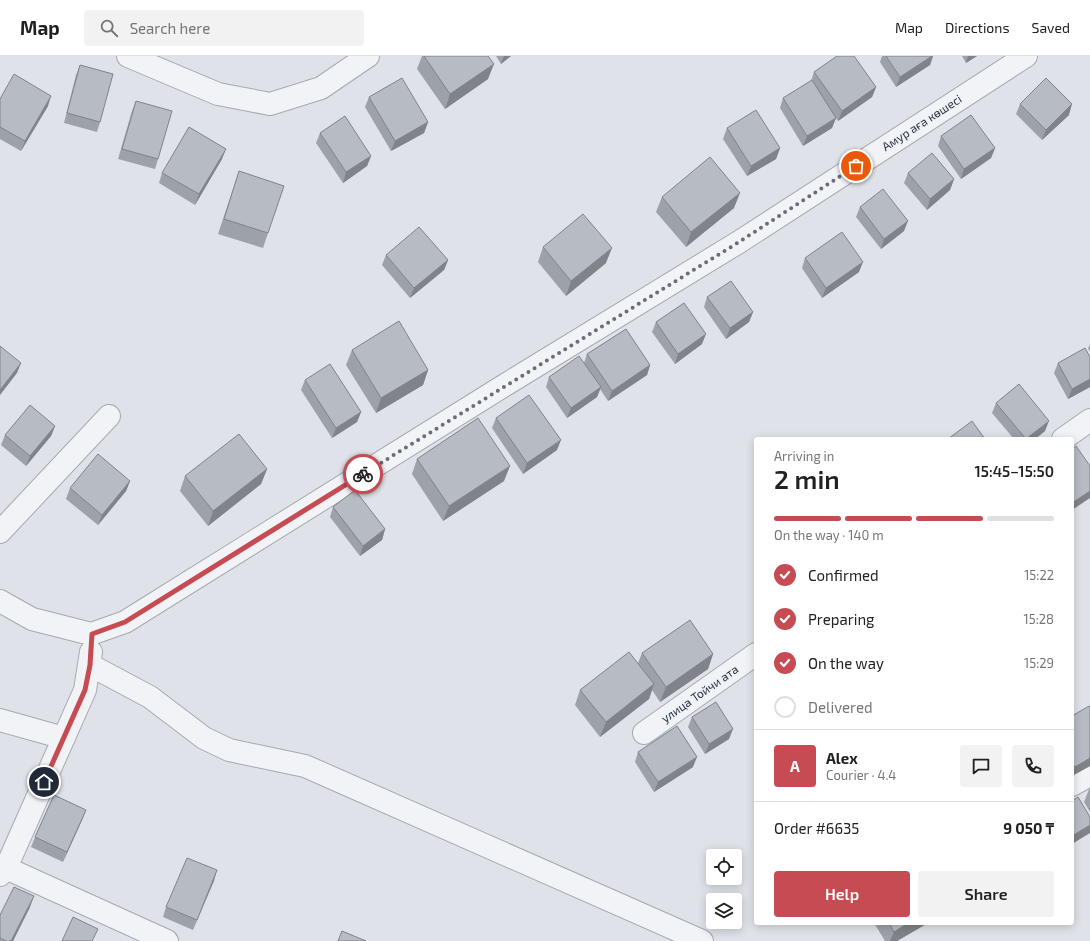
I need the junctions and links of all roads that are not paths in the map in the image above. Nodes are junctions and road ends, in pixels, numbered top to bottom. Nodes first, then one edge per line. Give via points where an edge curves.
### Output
1 (128, 56) edge
2 (368, 56) edge
3 (1026, 56) edge
4 (110, 416) dead end
5 (1090, 420) edge
6 (1065, 437) edge
7 (0, 532) edge
8 (0, 601) edge
9 (92, 634) junction
10 (754, 655) edge
11 (90, 665) junction
12 (0, 720) edge
13 (644, 733) dead end
14 (64, 738) junction
15 (1090, 775) edge
16 (1074, 784) edge
17 (3, 872) edge
18 (167, 941) edge
19 (702, 941) edge

1 - 2 street via 218,94 270,104 321,88
3 - 9 street, Амур аға көшесі via 739,242 125,622
4 - 7 street
5 - 6 street
8 - 9 street via 32,619
9 - 11 street
10 - 13 street, улица Тойчи ата
11 - 14 street via 85,690
11 - 19 street via 150,697 204,738 223,747 305,766
12 - 14 street
14 - 17 street
15 - 16 street
17 - 18 street

